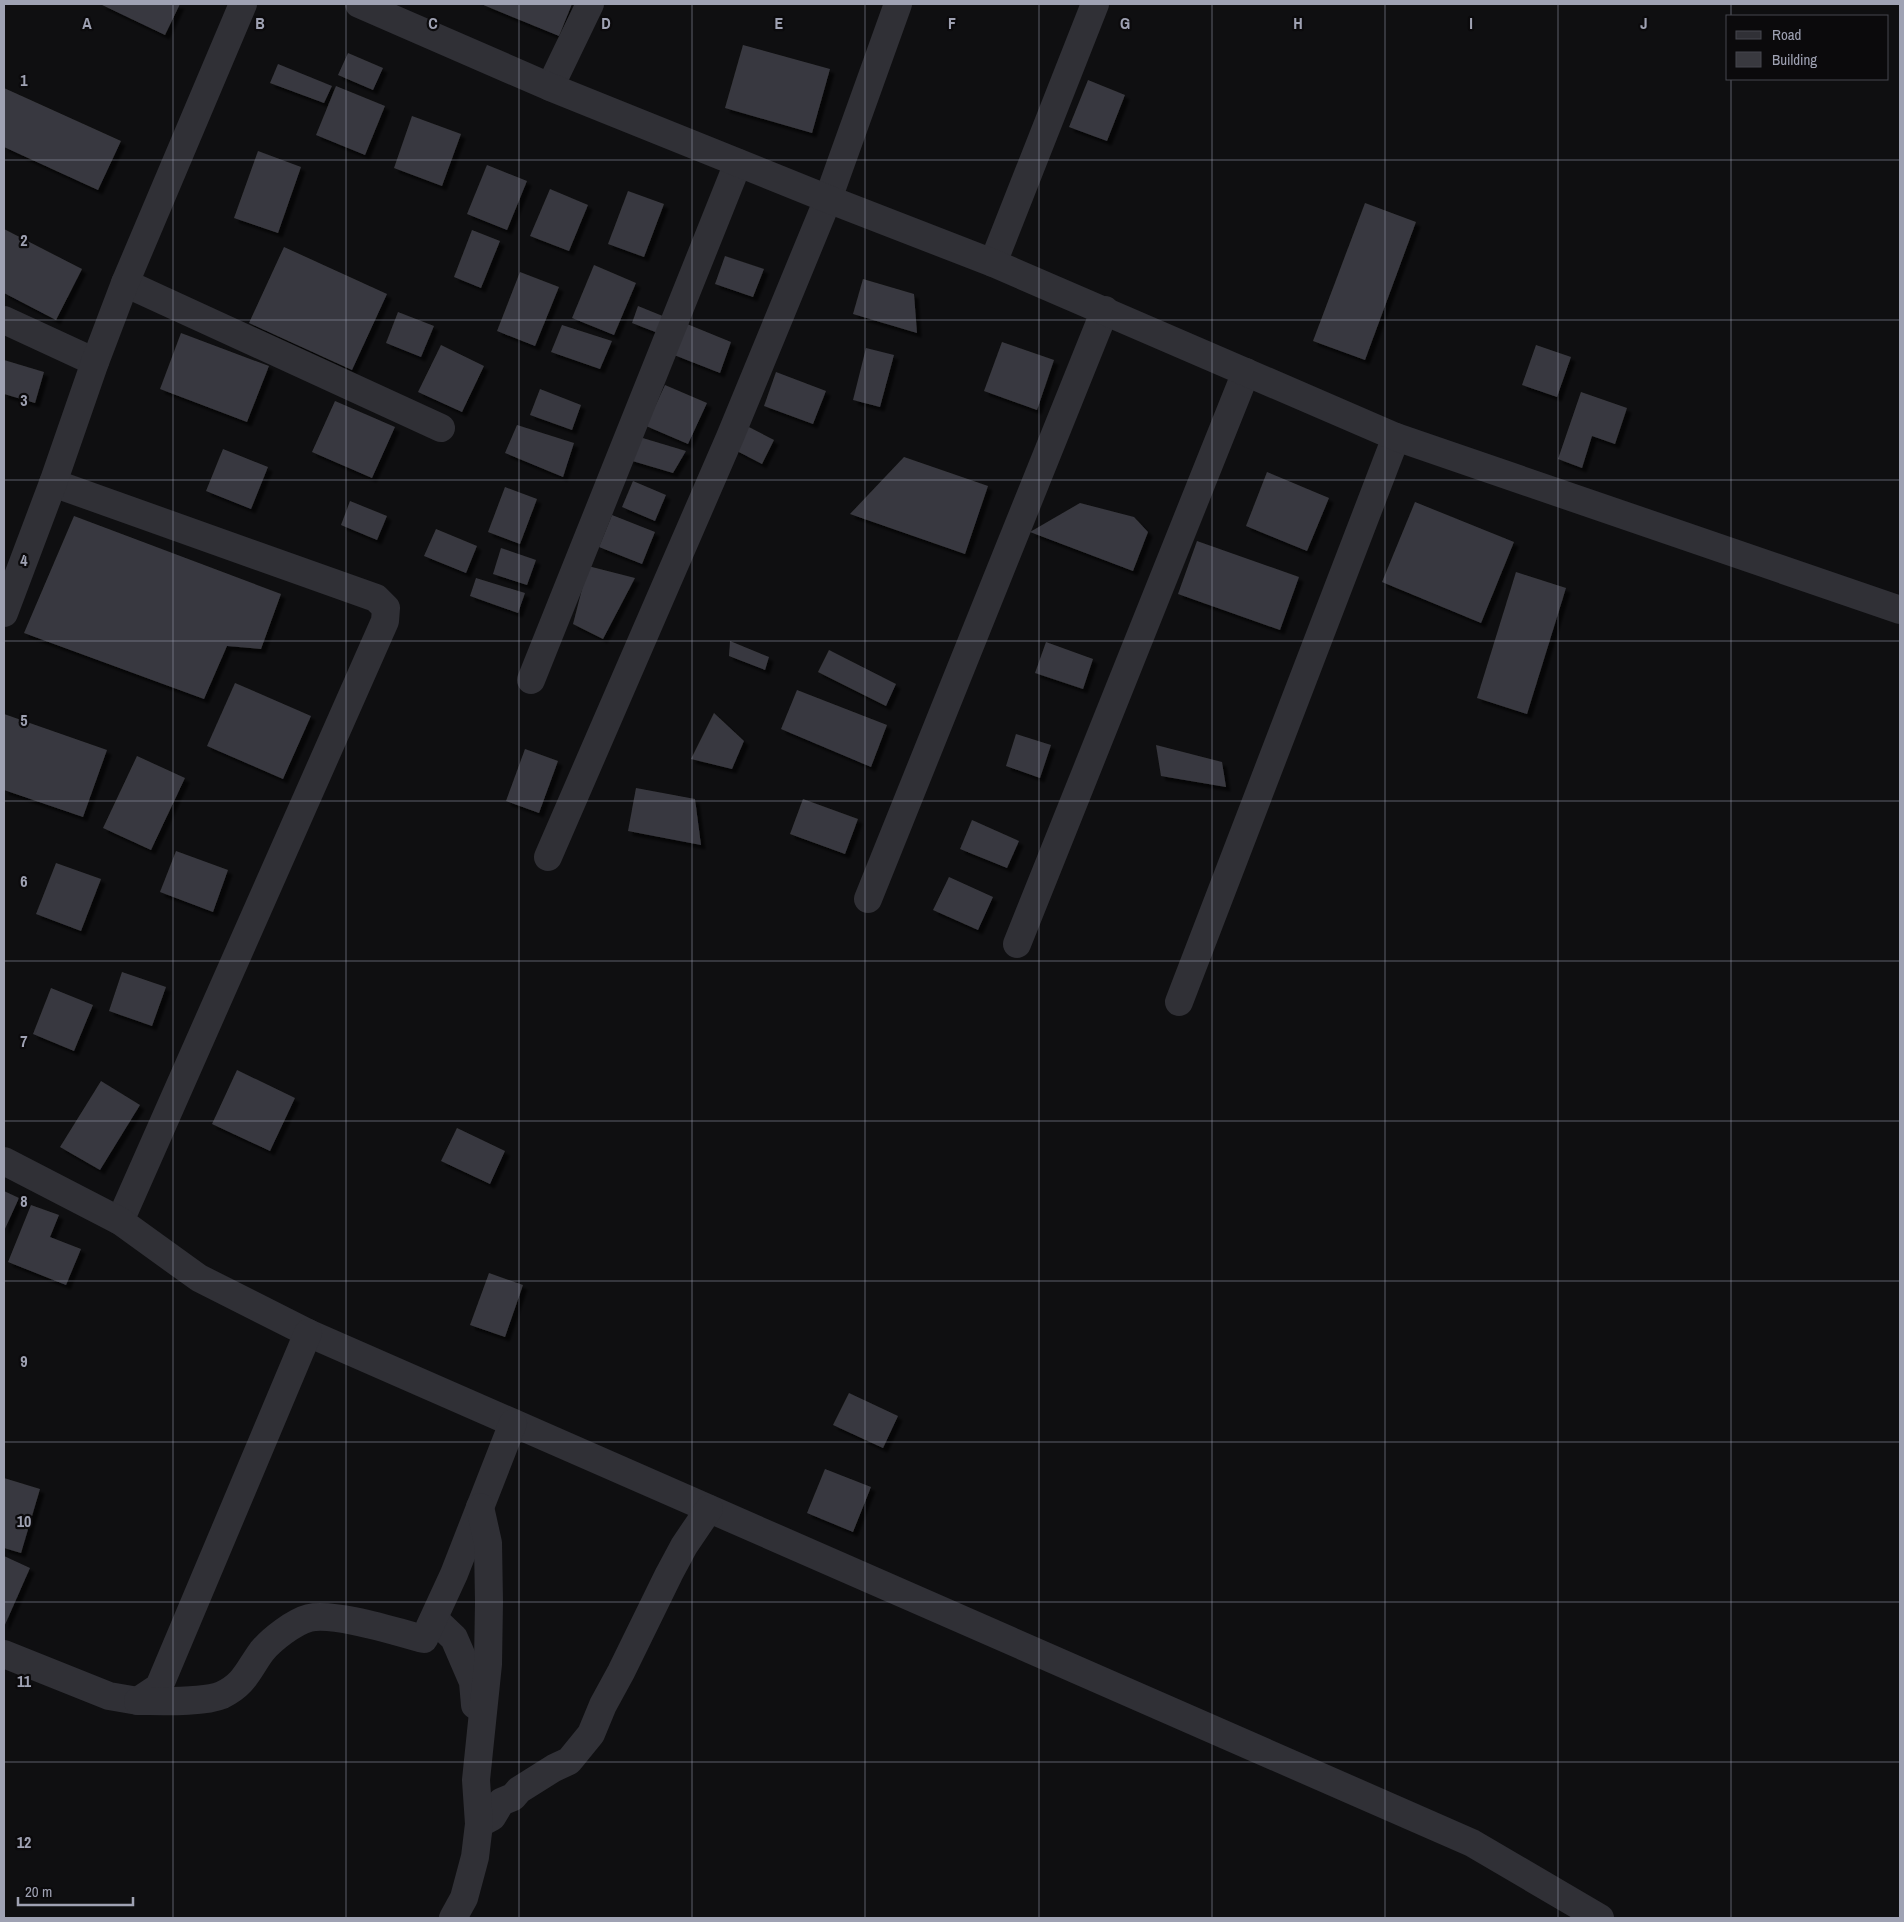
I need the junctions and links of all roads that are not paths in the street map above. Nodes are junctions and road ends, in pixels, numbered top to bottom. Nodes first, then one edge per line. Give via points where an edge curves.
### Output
1 (243, 4) edge
2 (359, 4) edge
3 (590, 4) edge
4 (898, 4) edge
5 (1094, 4) edge
6 (550, 87) junction
7 (738, 163) junction
8 (828, 199) junction
9 (993, 263) junction
10 (126, 284) junction
11 (1105, 310) junction
12 (4, 320) edge
13 (95, 362) junction
14 (1246, 372) junction
15 (441, 428) dead end
16 (1396, 437) junction
17 (53, 483) junction
18 (1900, 610) edge
19 (4, 613) edge
20 (530, 680) dead end
21 (548, 857) dead end
22 (868, 899) dead end
23 (1017, 944) dead end
24 (1179, 1002) dead end
25 (4, 1161) edge
26 (120, 1221) junction
27 (308, 1333) junction
28 (513, 1423) junction
29 (480, 1507) junction
30 (709, 1509) junction
31 (434, 1619) junction
32 (4, 1654) edge
33 (138, 1701) junction
34 (481, 1723) junction
35 (479, 1824) junction
36 (453, 1918) edge
37 (1600, 1918) edge

1 - 10 street
2 - 6 street
3 - 6 street
4 - 8 street
5 - 9 street
6 - 7 street
7 - 8 street
7 - 20 street
8 - 9 street
8 - 21 street via 730,437
9 - 11 street
10 - 13 street
10 - 15 street
11 - 14 street
11 - 22 street
12 - 13 street
13 - 17 street
14 - 16 street
14 - 23 street
16 - 18 street
16 - 24 street
17 - 19 street
17 - 26 street via 376,598 386,608 385,622
25 - 26 street
26 - 27 street via 199,1278
27 - 28 street
27 - 33 street via 158,1687
28 - 29 street
28 - 30 street
29 - 31 street
29 - 34 street via 488,1542 490,1574 488,1664
30 - 35 street via 672,1567 590,1734 569,1761 501,1802 492,1817
30 - 37 street via 1472,1843
31 - 33 street via 424,1639 340,1618 309,1618 286,1629 263,1650 242,1682 220,1695 193,1700
31 - 34 street via 454,1638 473,1682 475,1706
32 - 33 street via 109,1696
34 - 35 street via 476,1780
35 - 36 street via 464,1898

